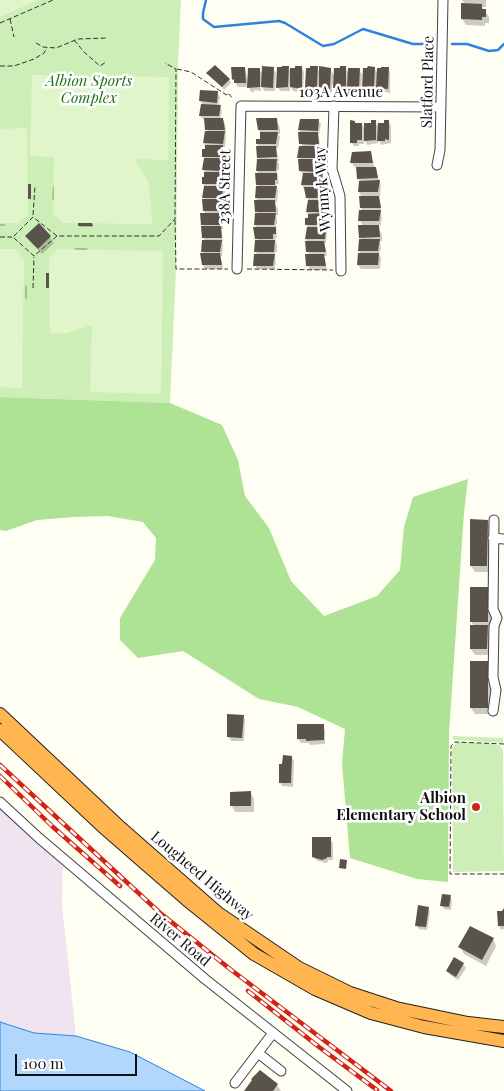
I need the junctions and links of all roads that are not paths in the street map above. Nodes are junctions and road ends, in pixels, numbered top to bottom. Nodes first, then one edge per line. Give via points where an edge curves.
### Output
1 (443, 0) edge
2 (241, 106) joint
3 (334, 106) junction
4 (441, 107) junction
5 (436, 165) dead end
6 (237, 269) dead end
7 (341, 271) dead end
8 (494, 520) dead end
9 (493, 538) junction
10 (504, 539) edge
11 (500, 618) edge
12 (500, 690) edge
13 (493, 711) dead end
14 (0, 714) edge
15 (0, 730) edge
16 (0, 802) edge
17 (504, 1027) edge
18 (273, 1033) junction
19 (504, 1041) edge
20 (258, 1054) junction
21 (281, 1072) dead end
22 (235, 1083) dead end
23 (347, 1091) edge

1 - 4 street, Slatford Place
2 - 3 street, 103A Avenue
2 - 6 street, 238A Street
3 - 4 street, 103A Avenue
3 - 7 street, Wynnyk Way via 332,169 340,196
4 - 5 street, Slatford Place via 440,150
8 - 9 street
9 - 10 street
9 - 11 street via 493,609
11 - 12 street via 494,626 493,677
12 - 13 street
14 - 17 highway, Lougheed Highway via 121,828 218,913 299,968 350,993 396,1008
15 - 19 highway, Lougheed Highway via 103,827 254,954 315,989 371,1013 424,1027
16 - 18 street, River Road via 205,979
18 - 20 street
18 - 23 street, River Road
20 - 21 street
20 - 22 street

